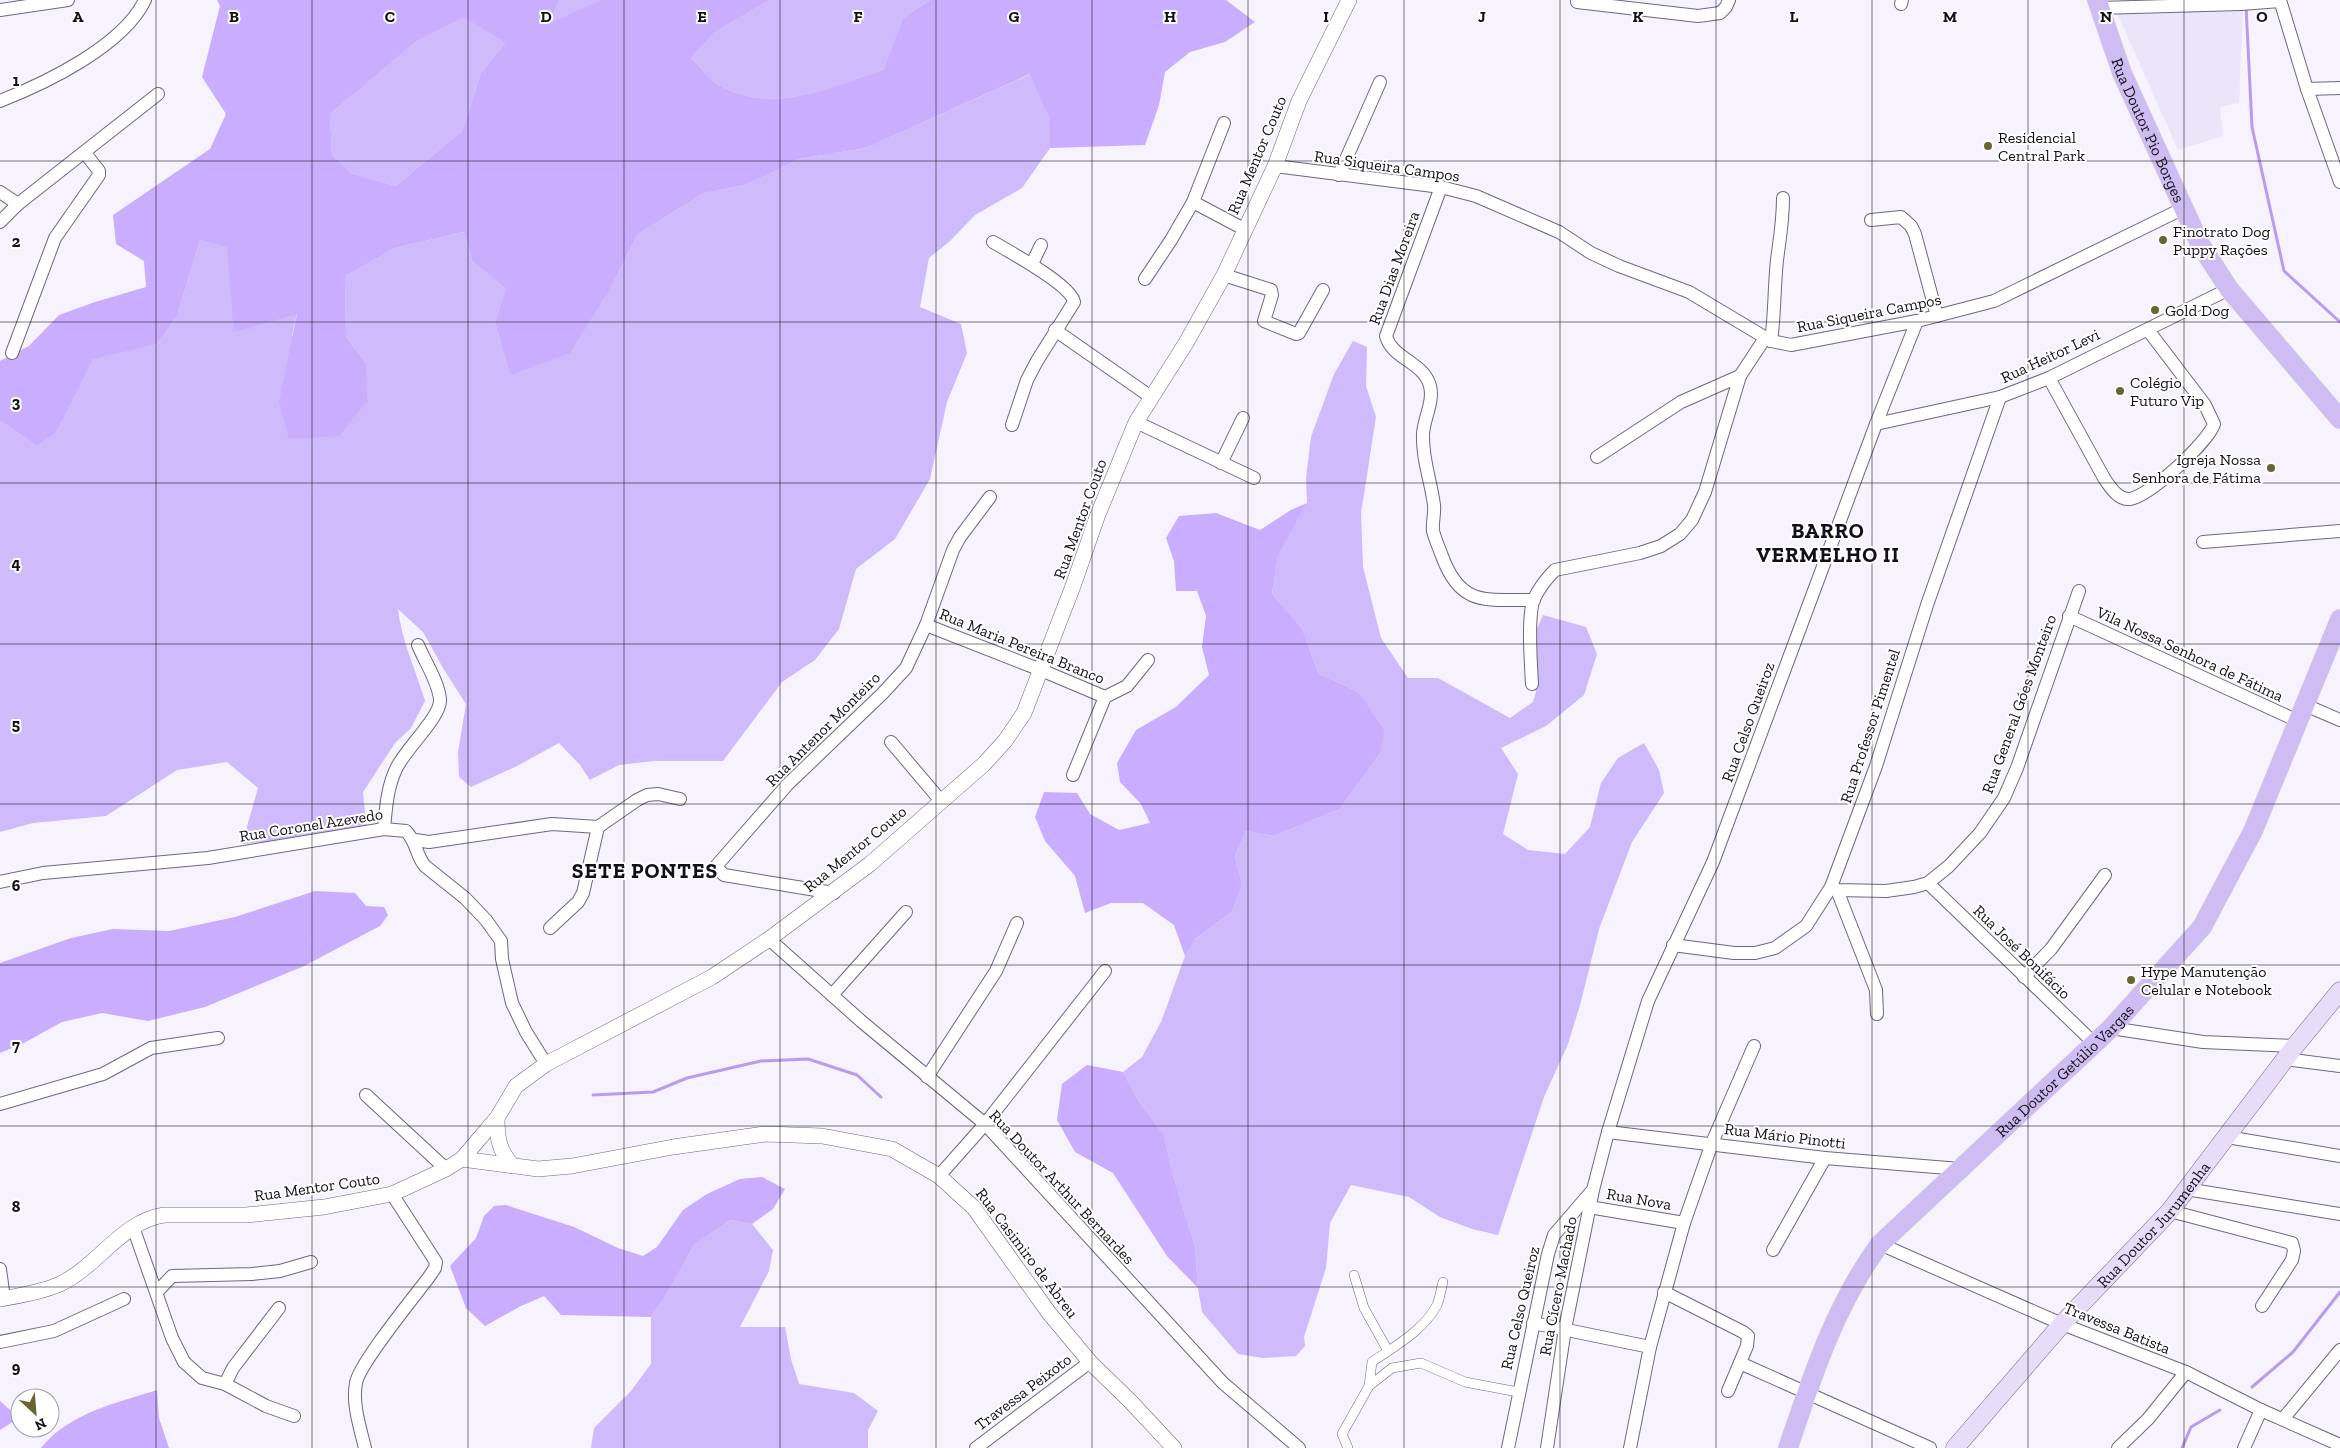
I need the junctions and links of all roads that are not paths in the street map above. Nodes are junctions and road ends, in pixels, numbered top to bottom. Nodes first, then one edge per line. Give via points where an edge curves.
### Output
1 (68, 0) edge
2 (145, 0) edge
3 (1349, 0) edge
4 (1729, 0) edge
5 (2280, 1) edge
6 (1578, 2) dead end
7 (2097, 4) edge
8 (0, 10) edge
9 (1380, 82) dead end
10 (2340, 88) edge
11 (2307, 89) junction
12 (158, 94) dead end
13 (0, 101) edge
14 (1224, 123) dead end
15 (85, 153) junction
16 (1275, 166) junction
17 (1339, 175) junction
18 (2340, 182) edge
19 (1441, 187) junction
20 (0, 192) edge
21 (1783, 198) dead end
22 (1193, 202) junction
23 (18, 204) junction
24 (2184, 208) junction
25 (1871, 220) dead end
26 (0, 222) edge
27 (1244, 229) junction
28 (993, 242) dead end
29 (1040, 245) dead end
30 (1032, 264) junction
31 (1224, 275) junction
32 (1145, 279) dead end
33 (1323, 290) dead end
34 (2229, 290) junction
35 (1937, 316) junction
36 (1917, 321) junction
37 (1055, 330) junction
38 (2148, 330) junction
39 (1768, 339) junction
40 (12, 353) dead end
41 (1740, 376) junction
42 (2049, 378) junction
43 (1151, 397) junction
44 (2000, 397) junction
45 (1243, 418) dead end
46 (2340, 418) edge
47 (1136, 422) junction
48 (1876, 424) junction
49 (1012, 425) dead end
50 (1598, 457) dead end
51 (1221, 463) junction
52 (1254, 478) dead end
53 (990, 497) dead end
54 (2340, 531) edge
55 (2203, 542) dead end
56 (2079, 591) dead end
57 (1534, 600) junction
58 (2069, 616) junction
59 (2340, 618) edge
60 (926, 625) junction
61 (418, 645) dead end
62 (1148, 660) dead end
63 (1041, 670) junction
64 (1532, 684) dead end
65 (1105, 697) junction
66 (2302, 713) junction
67 (2340, 720) edge
68 (891, 742) dead end
69 (1073, 775) dead end
70 (680, 799) dead end
71 (941, 801) junction
72 (598, 827) junction
73 (384, 829) junction
74 (415, 840) junction
75 (2105, 875) dead end
76 (0, 882) edge
77 (1928, 883) junction
78 (1834, 888) junction
79 (834, 892) junction
80 (906, 912) dead end
81 (1017, 923) dead end
82 (550, 928) dead end
83 (769, 939) junction
84 (1673, 945) junction
85 (1106, 970) dead end
86 (2024, 977) junction
87 (2340, 991) edge
88 (832, 995) junction
89 (1877, 1014) dead end
90 (2111, 1028) junction
91 (218, 1038) dead end
92 (2095, 1044) junction
93 (1754, 1046) dead end
94 (2290, 1052) junction
95 (546, 1064) junction
96 (2340, 1066) edge
97 (927, 1077) junction
98 (366, 1095) dead end
99 (0, 1104) edge
100 (497, 1118) junction
101 (985, 1124) junction
102 (1608, 1132) junction
103 (2227, 1137) junction
104 (1712, 1143) junction
105 (2340, 1156) edge
106 (1825, 1158) junction
107 (462, 1159) junction
108 (513, 1166) junction
109 (446, 1169) junction
110 (1960, 1169) junction
111 (939, 1176) junction
112 (2186, 1189) junction
113 (1593, 1190) junction
114 (392, 1194) junction
115 (1589, 1207) junction
116 (2170, 1211) junction
117 (2340, 1214) edge
118 (1684, 1223) junction
119 (133, 1227) junction
120 (1880, 1244) junction
121 (1773, 1250) dead end
122 (311, 1262) dead end
123 (0, 1269) edge
124 (1354, 1275) dead end
125 (1443, 1282) dead end
126 (157, 1292) junction
127 (1664, 1292) junction
128 (2, 1299) edge
129 (124, 1299) dead end
130 (2262, 1306) dead end
131 (278, 1308) dead end
132 (1533, 1323) junction
133 (2062, 1324) junction
134 (1565, 1329) junction
135 (0, 1342) edge
136 (1650, 1347) junction
137 (2340, 1350) edge
138 (1388, 1351) junction
139 (1090, 1362) junction
140 (1740, 1363) junction
141 (2186, 1372) junction
142 (225, 1384) junction
143 (1369, 1386) junction
144 (1728, 1391) dead end
145 (1518, 1392) junction
146 (1806, 1392) junction
147 (2261, 1410) junction
148 (294, 1416) dead end
149 (2283, 1419) junction
150 (2340, 1431) edge
151 (2336, 1443) edge
152 (365, 1448) edge
153 (976, 1448) edge
154 (1174, 1448) edge
155 (1299, 1448) edge
156 (1348, 1448) edge
157 (1508, 1448) edge
158 (1548, 1448) edge
159 (1630, 1448) edge
160 (1788, 1448) edge
161 (1930, 1448) edge
162 (1955, 1448) edge
163 (2118, 1448) edge
164 (2244, 1448) edge

1 - 8 street
2 - 13 street via 128,27 65,72
3 - 16 street, Rua Mentor Couto via 1299,101
4 - 6 street via 1720,13 1698,16
5 - 7 street
5 - 11 street
7 - 24 main road, Rua Doutor Pio Borges via 2122,73
9 - 17 street
10 - 11 street
11 - 18 street
12 - 15 street
14 - 22 street
15 - 23 street
15 - 40 street via 99,170 99,175 54,238
16 - 17 street, Rua Siqueira Campos
16 - 27 street, Rua Mentor Couto
17 - 19 street, Rua Siqueira Campos
19 - 39 street, Rua Siqueira Campos via 1476,196 1559,232 1591,253 1688,292
19 - 57 street, Rua Dias Moreira via 1386,336 1391,346 1422,370 1430,387 1423,449 1435,509 1433,530 1452,578 1461,590 1475,597
20 - 23 street
21 - 39 street via 1775,311
22 - 27 street
22 - 32 street
23 - 26 street
24 - 34 main road, Rua Doutor Pio Borges via 2200,244
24 - 35 street, Rua Siqueira Campos via 1994,301
25 - 35 street via 1901,217 1911,226
27 - 31 street, Rua Mentor Couto
28 - 30 street
29 - 30 street
30 - 37 street via 1073,297 1072,306
31 - 33 street via 1271,290 1264,321 1296,334
31 - 43 street, Rua Mentor Couto
34 - 38 street, Rua Heitor Levi
34 - 46 main road, Rua Doutor Pio Borges
35 - 36 street, Rua Siqueira Campos
36 - 39 street, Rua Siqueira Campos via 1791,345
36 - 48 street, Rua Celso Queiroz
37 - 43 street
37 - 49 street via 1027,380
38 - 42 street, Rua Heitor Levi
38 - 42 street via 2205,405 2214,424 2205,440 2141,495 2130,499 2114,492
39 - 41 street
41 - 50 street via 1681,402
41 - 57 street via 1705,492 1692,520 1680,534 1640,553 1554,570
42 - 44 street, Rua Heitor Levi
43 - 47 street, Rua Mentor Couto
44 - 48 street, Rua Heitor Levi
44 - 78 street, Rua Professor Pimentel via 1927,605
45 - 51 street
47 - 51 street
47 - 63 street, Rua Mentor Couto
48 - 84 street, Rua Celso Queiroz via 1713,862
51 - 52 street
53 - 60 street, Rua Antenor Monteiro via 953,550
54 - 55 street
56 - 58 street, Rua General Góes Monteiro
57 - 64 street via 1530,643
58 - 66 street, Vila Nossa Senhora de Fátima
58 - 77 street, Rua General Góes Monteiro via 2004,798 1980,833
59 - 66 main road, Rua Doutor Getúlio Vargas
60 - 63 street, Rua Maria Pereira Branco
60 - 79 street, Rua Antenor Monteiro via 906,668 788,784 718,865 724,875
61 - 73 street via 438,691 439,708 396,769 388,790
62 - 65 street via 1127,686
63 - 65 street, Rua Maria Pereira Branco
63 - 71 street, Rua Mentor Couto via 1024,713 1005,741 979,769
65 - 69 street
66 - 67 street, Vila Nossa Senhora de Fátima
66 - 90 main road, Rua Doutor Getúlio Vargas via 2245,846 2202,926
68 - 71 street
70 - 72 street via 647,795
71 - 79 street, Rua Mentor Couto
72 - 74 street via 552,824 429,842
72 - 82 street via 583,893 578,902
73 - 74 street, Rua Coronel Azevedo via 406,831
73 - 76 street, Rua Coronel Azevedo via 208,858 43,873
74 - 95 street via 420,860 425,866 465,898 501,941 512,1003
75 - 86 street via 2051,949
77 - 78 street, Rua General Góes Monteiro via 1914,888 1886,890
77 - 86 street, Rua José Bonifácio
78 - 84 street, Rua Professor Pimentel via 1806,926 1775,948 1755,953 1734,953
78 - 89 street via 1876,990
79 - 83 street, Rua Mentor Couto
80 - 88 street
81 - 97 street via 996,971
83 - 88 street, Rua Doutor Arthur Bernardes
83 - 95 street, Rua Mentor Couto via 712,977
84 - 102 street, Rua Celso Queiroz via 1648,1001
85 - 101 street
86 - 92 street, Rua José Bonifácio
87 - 94 main road, Rua Doutor Jurumenha
88 - 97 street, Rua Doutor Arthur Bernardes
90 - 92 main road, Rua Doutor Getúlio Vargas
90 - 94 street
91 - 99 street via 151,1048 102,1074
92 - 110 main road, Rua Doutor Getúlio Vargas
93 - 104 street
94 - 96 street
94 - 103 main road, Rua Doutor Jurumenha
95 - 100 street, Rua Mentor Couto via 516,1086
97 - 101 street, Rua Doutor Arthur Bernardes
98 - 109 street
100 - 107 street, Rua Mentor Couto
100 - 108 street via 499,1146
101 - 111 street
101 - 155 street, Rua Doutor Arthur Bernardes via 1222,1383
102 - 104 street, Rua Mário Pinotti
102 - 113 street, Rua Cícero Machado
103 - 105 street
103 - 112 main road, Rua Doutor Jurumenha
104 - 106 street, Rua Mário Pinotti
104 - 118 street
106 - 110 street, Rua Mário Pinotti
106 - 121 street
107 - 108 street, Rua Casimiro de Abreu
107 - 109 street, Rua Mentor Couto
108 - 111 street, Rua Casimiro de Abreu via 538,1169 572,1166 682,1145 765,1134 822,1136 892,1149
109 - 114 street, Rua Mentor Couto
110 - 120 main road, Rua Doutor Getúlio Vargas
111 - 139 street, Rua Casimiro de Abreu via 976,1210 1050,1314
112 - 116 main road, Rua Doutor Jurumenha
112 - 117 street
113 - 115 street, Rua Cícero Machado
113 - 132 street, Rua Celso Queiroz via 1554,1235
114 - 119 street, Rua Mentor Couto via 324,1207 246,1215 164,1215 146,1219
114 - 152 street via 436,1262 429,1277 356,1380 355,1395
115 - 118 street, Rua Nova
115 - 134 street, Rua Cícero Machado
116 - 130 street via 2292,1243 2292,1260
116 - 133 main road, Rua Doutor Jurumenha
118 - 127 street
119 - 126 street
119 - 128 street, Rua Mentor Couto via 98,1258 60,1284
120 - 133 street, Travessa Batista
120 - 146 main road, Rua Doutor Getúlio Vargas via 1846,1298
122 - 126 street via 280,1271 252,1274 172,1276
123 - 128 street
124 - 138 street via 1364,1308
125 - 138 street via 1437,1304 1422,1325
126 - 142 street via 172,1338 184,1362 202,1378
127 - 136 street
127 - 140 street via 1745,1334 1749,1340
129 - 135 street via 54,1331
131 - 142 street via 233,1368
132 - 134 street
132 - 145 street, Rua Celso Queiroz
133 - 141 street, Travessa Batista
133 - 162 main road, Rua Doutor Jurumenha
134 - 136 street
134 - 158 street, Rua Cícero Machado
136 - 159 street
137 - 149 street
138 - 143 street via 1372,1362
139 - 153 street, Travessa Peixoto
139 - 154 street, Rua Casimiro de Abreu
140 - 144 street
140 - 146 street
141 - 147 street, Travessa Batista
141 - 163 street via 2148,1419
142 - 148 street via 266,1406
143 - 145 street via 1392,1368 1421,1363 1465,1382
143 - 156 street via 1342,1434
145 - 157 street, Rua Celso Queiroz
146 - 160 main road, Rua Doutor Getúlio Vargas
146 - 161 street
147 - 149 street, Travessa Batista
147 - 164 street
149 - 151 street, Travessa Batista
150 - 151 street

